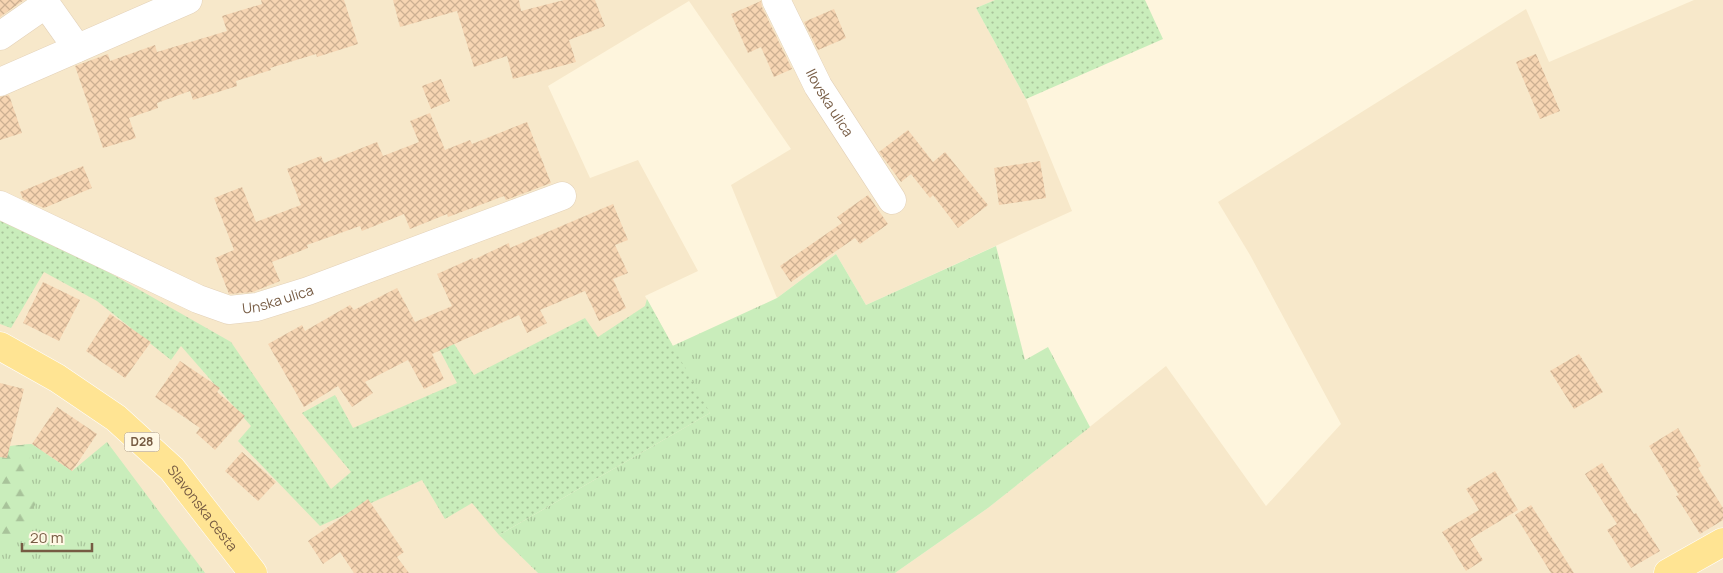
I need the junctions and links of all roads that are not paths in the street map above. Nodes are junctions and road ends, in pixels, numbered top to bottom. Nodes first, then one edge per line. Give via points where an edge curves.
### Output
1 (188, 0) edge
2 (776, 0) edge
3 (45, 2) edge
4 (0, 36) edge
5 (77, 48) junction
6 (0, 82) edge
7 (562, 196) dead end
8 (892, 200) dead end
9 (0, 205) edge
10 (0, 346) edge
11 (1723, 542) edge
12 (253, 573) edge
13 (1668, 573) edge

1 - 5 street
2 - 8 street, Ilovska ulica via 818,86
3 - 4 street
3 - 5 street
5 - 6 street
7 - 9 street, Unska ulica via 308,291 257,307 229,310 198,299
10 - 12 main road, Slavonska cesta / D28 via 57,378 116,418 172,469
11 - 13 main road

